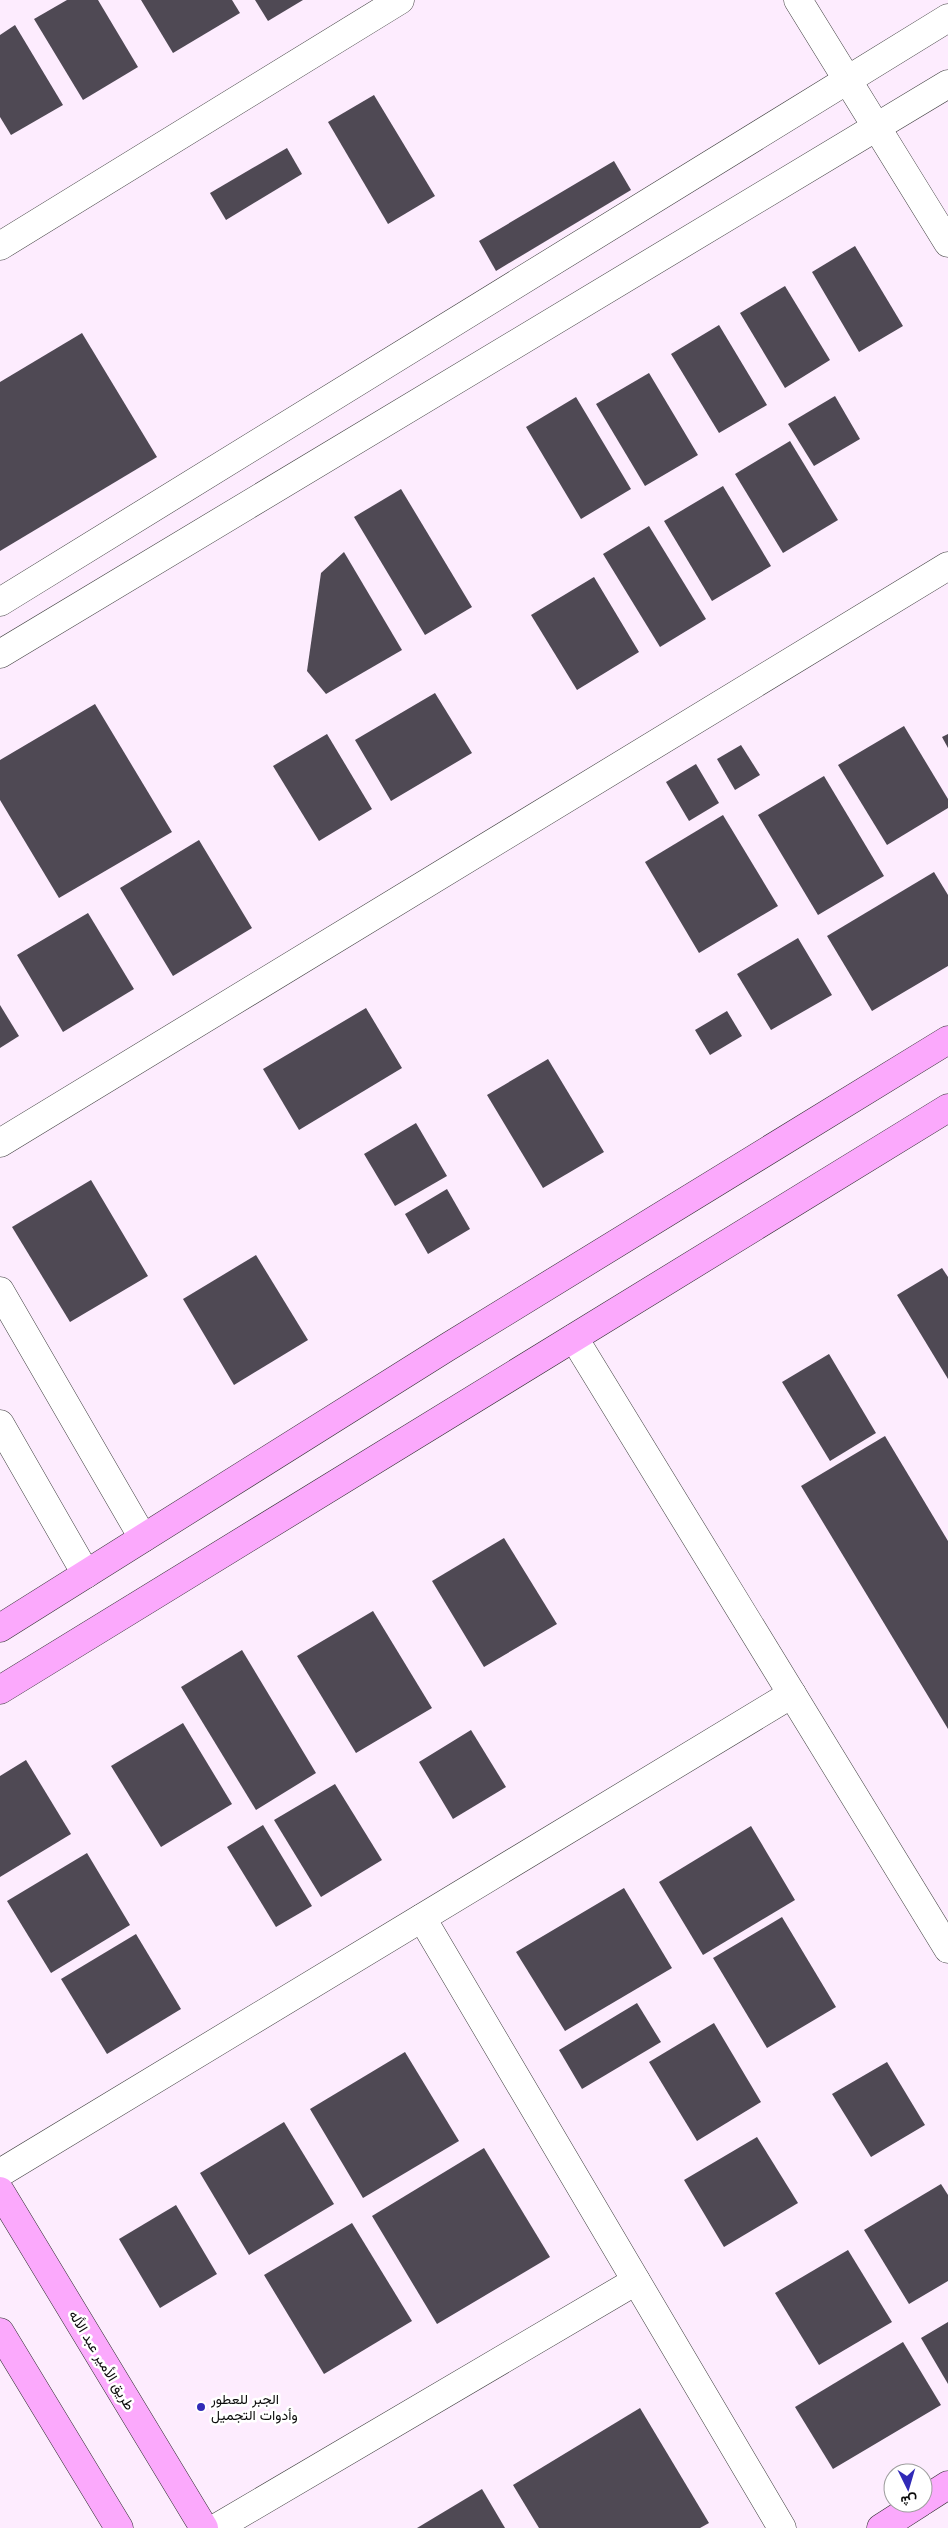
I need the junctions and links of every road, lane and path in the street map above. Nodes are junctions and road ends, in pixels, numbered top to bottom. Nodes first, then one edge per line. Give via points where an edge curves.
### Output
1 (400, 0) edge
2 (798, 0) edge
3 (948, 18) edge
4 (849, 80) junction
5 (948, 84) edge
6 (876, 127) junction
7 (948, 244) edge
8 (0, 246) edge
9 (948, 566) edge
10 (0, 602) edge
11 (0, 654) edge
12 (948, 1040) edge
13 (948, 1108) edge
14 (0, 1142) edge
15 (0, 1291) edge
16 (574, 1338) junction
17 (0, 1424) edge
18 (143, 1538) junction
19 (86, 1574) junction
20 (0, 1628) edge
21 (0, 1690) edge
22 (792, 1694) junction
23 (422, 1918) junction
24 (948, 1949) edge
25 (0, 2173) edge
26 (0, 2191) edge
27 (636, 2281) junction
28 (0, 2332) edge
29 (948, 2485) edge
30 (933, 2494) edge
31 (904, 2513) edge
32 (119, 2528) edge
33 (204, 2528) edge
34 (216, 2528) edge
35 (782, 2528) edge
36 (881, 2528) edge

1 - 8 street
2 - 4 street
3 - 4 street
4 - 6 street
4 - 10 street
5 - 6 street
6 - 7 street
6 - 11 street
9 - 14 street
12 - 18 street
13 - 16 street
15 - 18 street
16 - 21 street
16 - 22 street
17 - 19 street
18 - 19 street
19 - 20 street
22 - 23 street
22 - 24 street
23 - 25 street
23 - 27 street
26 - 33 street, طريق الأمير عبد الأله
27 - 34 street
27 - 35 street
28 - 32 street
29 - 30 street
31 - 36 street

